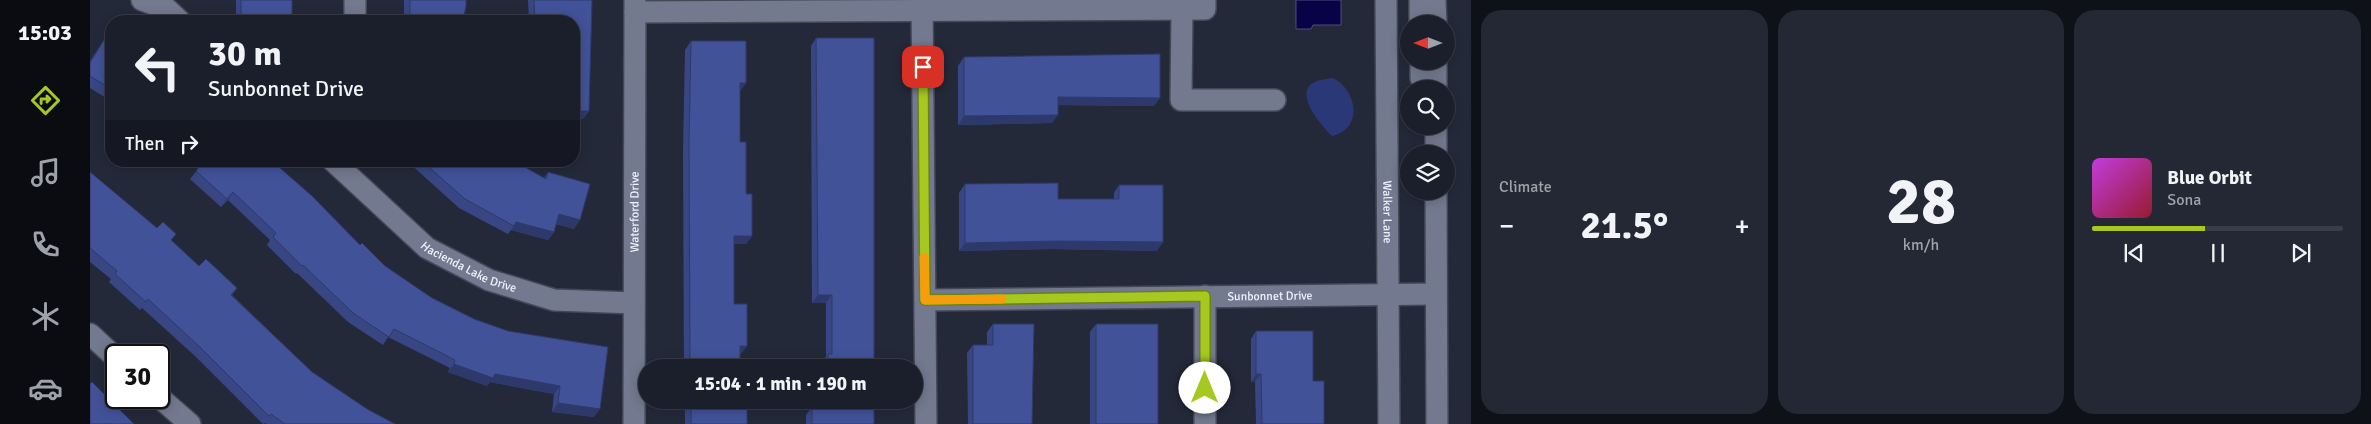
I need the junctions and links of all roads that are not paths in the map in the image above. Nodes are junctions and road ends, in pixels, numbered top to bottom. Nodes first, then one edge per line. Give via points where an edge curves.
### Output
1 (142, 0) edge
2 (355, 0) edge
3 (1386, 0) edge
4 (1420, 0) edge
5 (1436, 0) edge
6 (922, 4) edge
7 (1205, 4) edge
8 (635, 6) edge
9 (1182, 9) junction
10 (174, 15) edge
11 (355, 15) edge
12 (1420, 15) edge
13 (1436, 15) edge
14 (1275, 100) dead end
15 (339, 167) edge
16 (1435, 200) edge
17 (1388, 294) junction
18 (1429, 294) junction
19 (1205, 296) junction
20 (925, 300) junction
21 (634, 303) junction
22 (90, 334) edge
23 (105, 348) edge
24 (170, 407) edge
25 (190, 424) edge
26 (634, 424) edge
27 (926, 424) edge
28 (1205, 424) edge
29 (1390, 424) edge
30 (1423, 424) edge
31 (1437, 424) edge

1 - 10 street via 167,9
2 - 11 street
3 - 17 street, Walker Lane
4 - 12 street
5 - 13 street
6 - 8 street
6 - 9 street
6 - 20 street
7 - 9 street
8 - 21 street, Waterford Drive
9 - 14 street via 1181,100
15 - 21 street, Hacienda Lake Drive via 427,248 489,280 554,300
16 - 18 street
17 - 18 street, Sunbonnet Drive
17 - 19 street, Sunbonnet Drive
17 - 29 street, Walker Lane
18 - 30 street
18 - 31 street
19 - 20 street, Sunbonnet Drive
19 - 28 street
20 - 27 street
21 - 26 street, Waterford Drive
22 - 23 street
24 - 25 street

